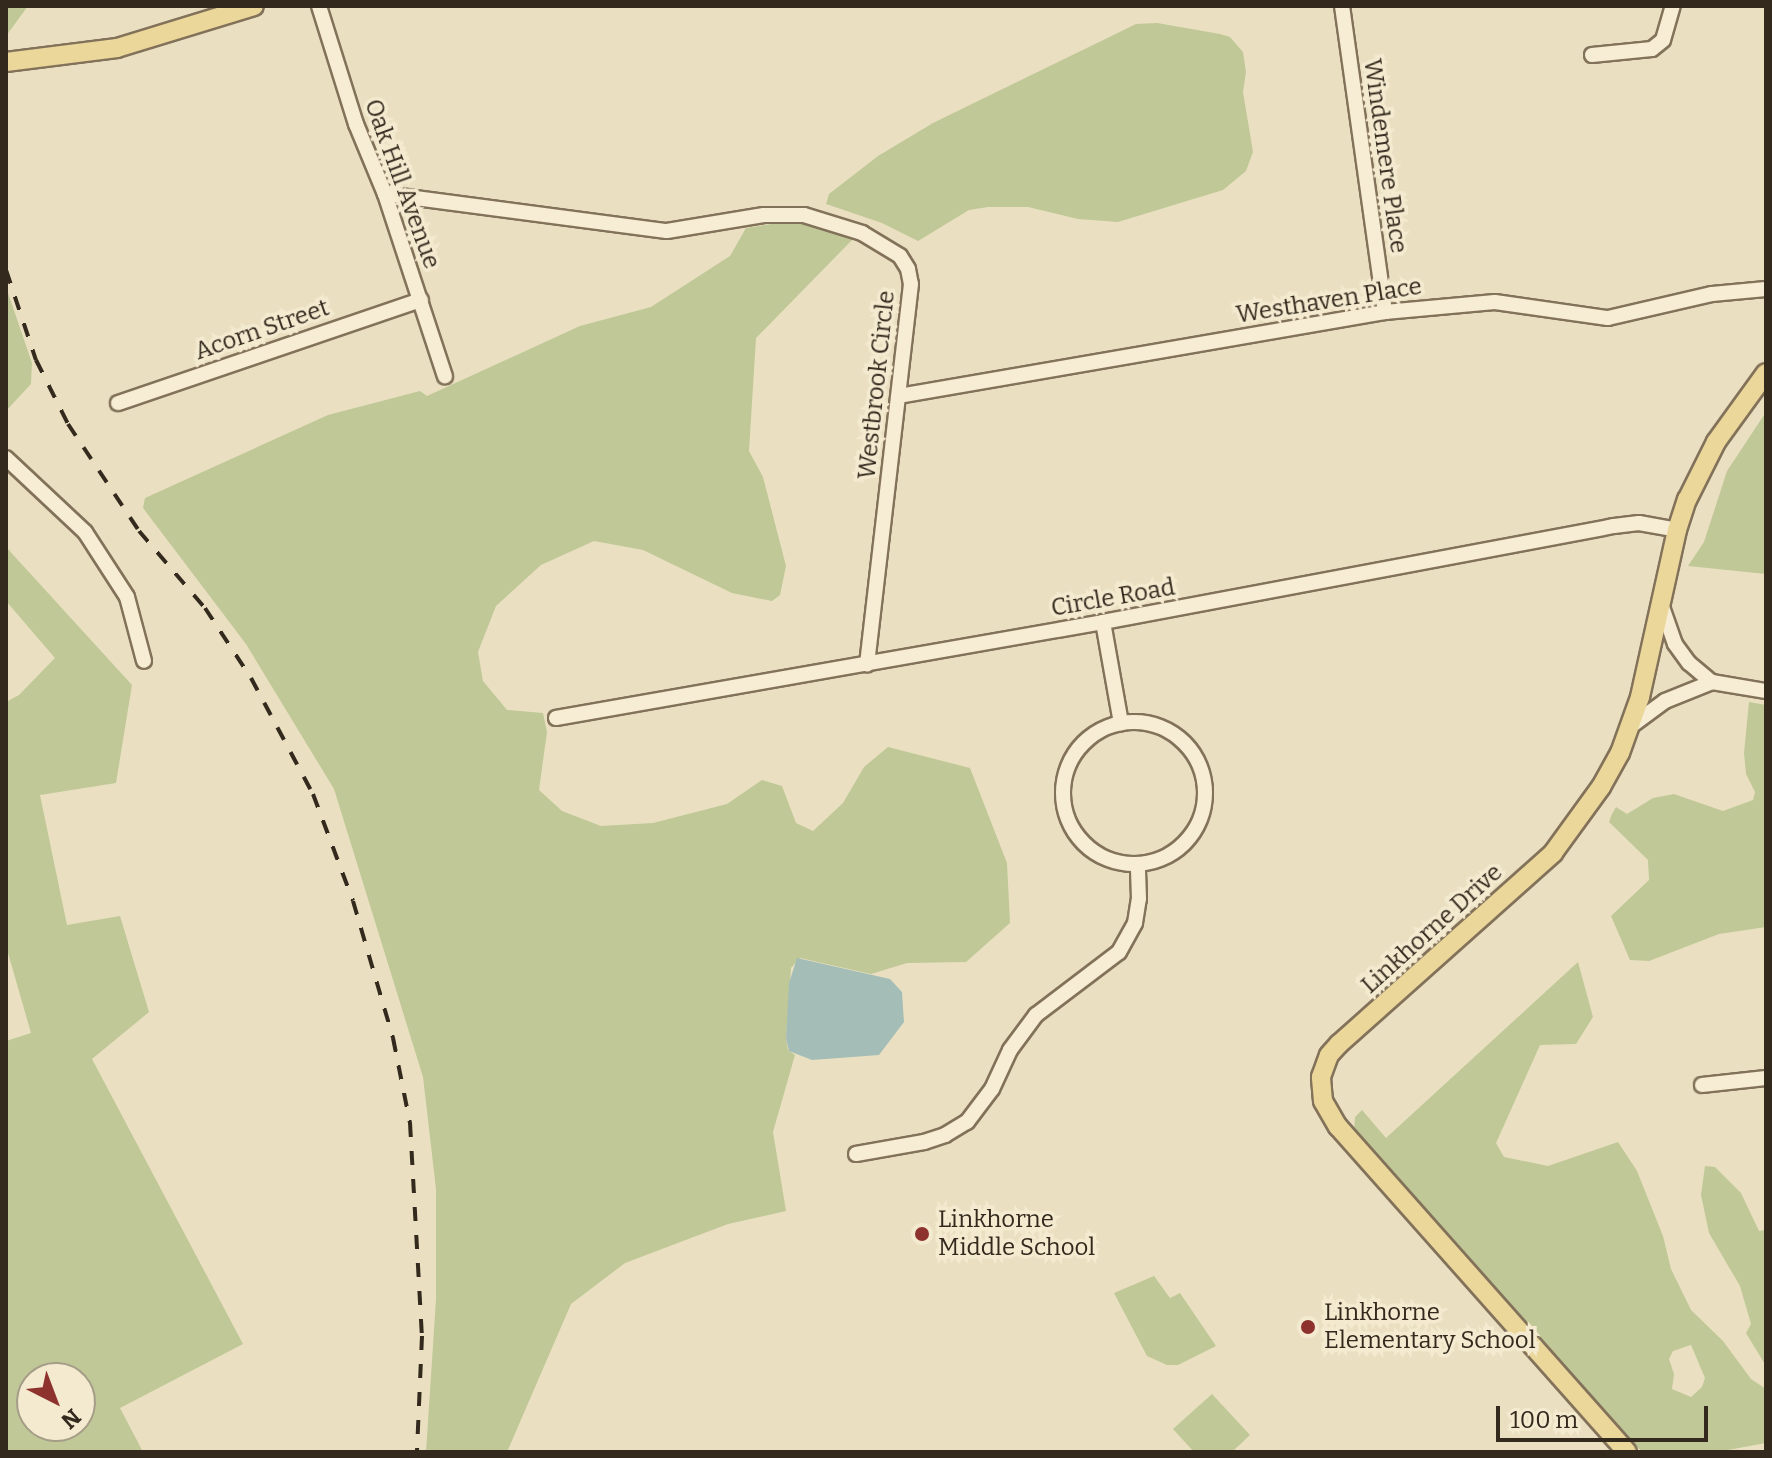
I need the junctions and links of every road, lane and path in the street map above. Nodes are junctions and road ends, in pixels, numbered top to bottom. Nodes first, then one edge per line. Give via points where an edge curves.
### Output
1 (254, 6) edge
2 (319, 6) edge
3 (1342, 6) edge
4 (1673, 6) edge
5 (1592, 55) dead end
6 (14, 61) edge
7 (385, 194) junction
8 (1766, 289) edge
9 (421, 300) junction
10 (1385, 312) junction
11 (1766, 373) edge
12 (445, 376) dead end
13 (899, 396) junction
14 (118, 403) dead end
15 (6, 458) edge
16 (1677, 530) junction
17 (1661, 604) junction
18 (1103, 622) junction
19 (144, 661) dead end
20 (867, 664) junction
21 (1712, 682) junction
22 (1766, 691) edge
23 (556, 718) dead end
24 (1121, 723) junction
25 (1631, 726) junction
26 (1138, 867) junction
27 (1766, 1078) edge
28 (1702, 1085) dead end
29 (856, 1154) dead end
30 (1627, 1452) edge

1 - 6 main road via 117,48
2 - 7 street, Oak Hill Avenue via 356,124
3 - 10 street, Windemere Place
4 - 5 street via 1663,40 1652,49
7 - 9 street, Oak Hill Avenue
7 - 13 street, Westbrook Circle via 667,231 764,215 804,215 862,233 890,247 908,269 911,284
8 - 10 street, Westhaven Place via 1712,294 1608,318 1495,302
9 - 12 street, Oak Hill Avenue
9 - 14 street, Acorn Street
10 - 13 street, Westhaven Place
11 - 16 main road, Linkhorne Drive via 1702,467
13 - 20 street, Westbrook Circle
15 - 19 street via 85,532 127,597
16 - 17 main road, Linkhorne Drive
16 - 18 street, Circle Road via 1639,523 1614,526
17 - 21 street via 1675,644
17 - 25 main road, Linkhorne Drive
18 - 20 street, Circle Road
18 - 24 street
20 - 23 street, Circle Road
21 - 22 street
21 - 25 street via 1665,701
24 - 26 street via 1099,730 1081,744 1068,763 1062,808 1071,830 1088,847
24 - 26 street via 1142,722 1179,737 1202,770 1206,790 1196,830 1183,846 1167,858
25 - 30 main road, Linkhorne Drive via 1601,787 1553,853 1339,1044 1323,1067 1320,1091 1338,1127
26 - 29 street via 1135,923 1119,952 1036,1015 967,1122 924,1142
27 - 28 street

